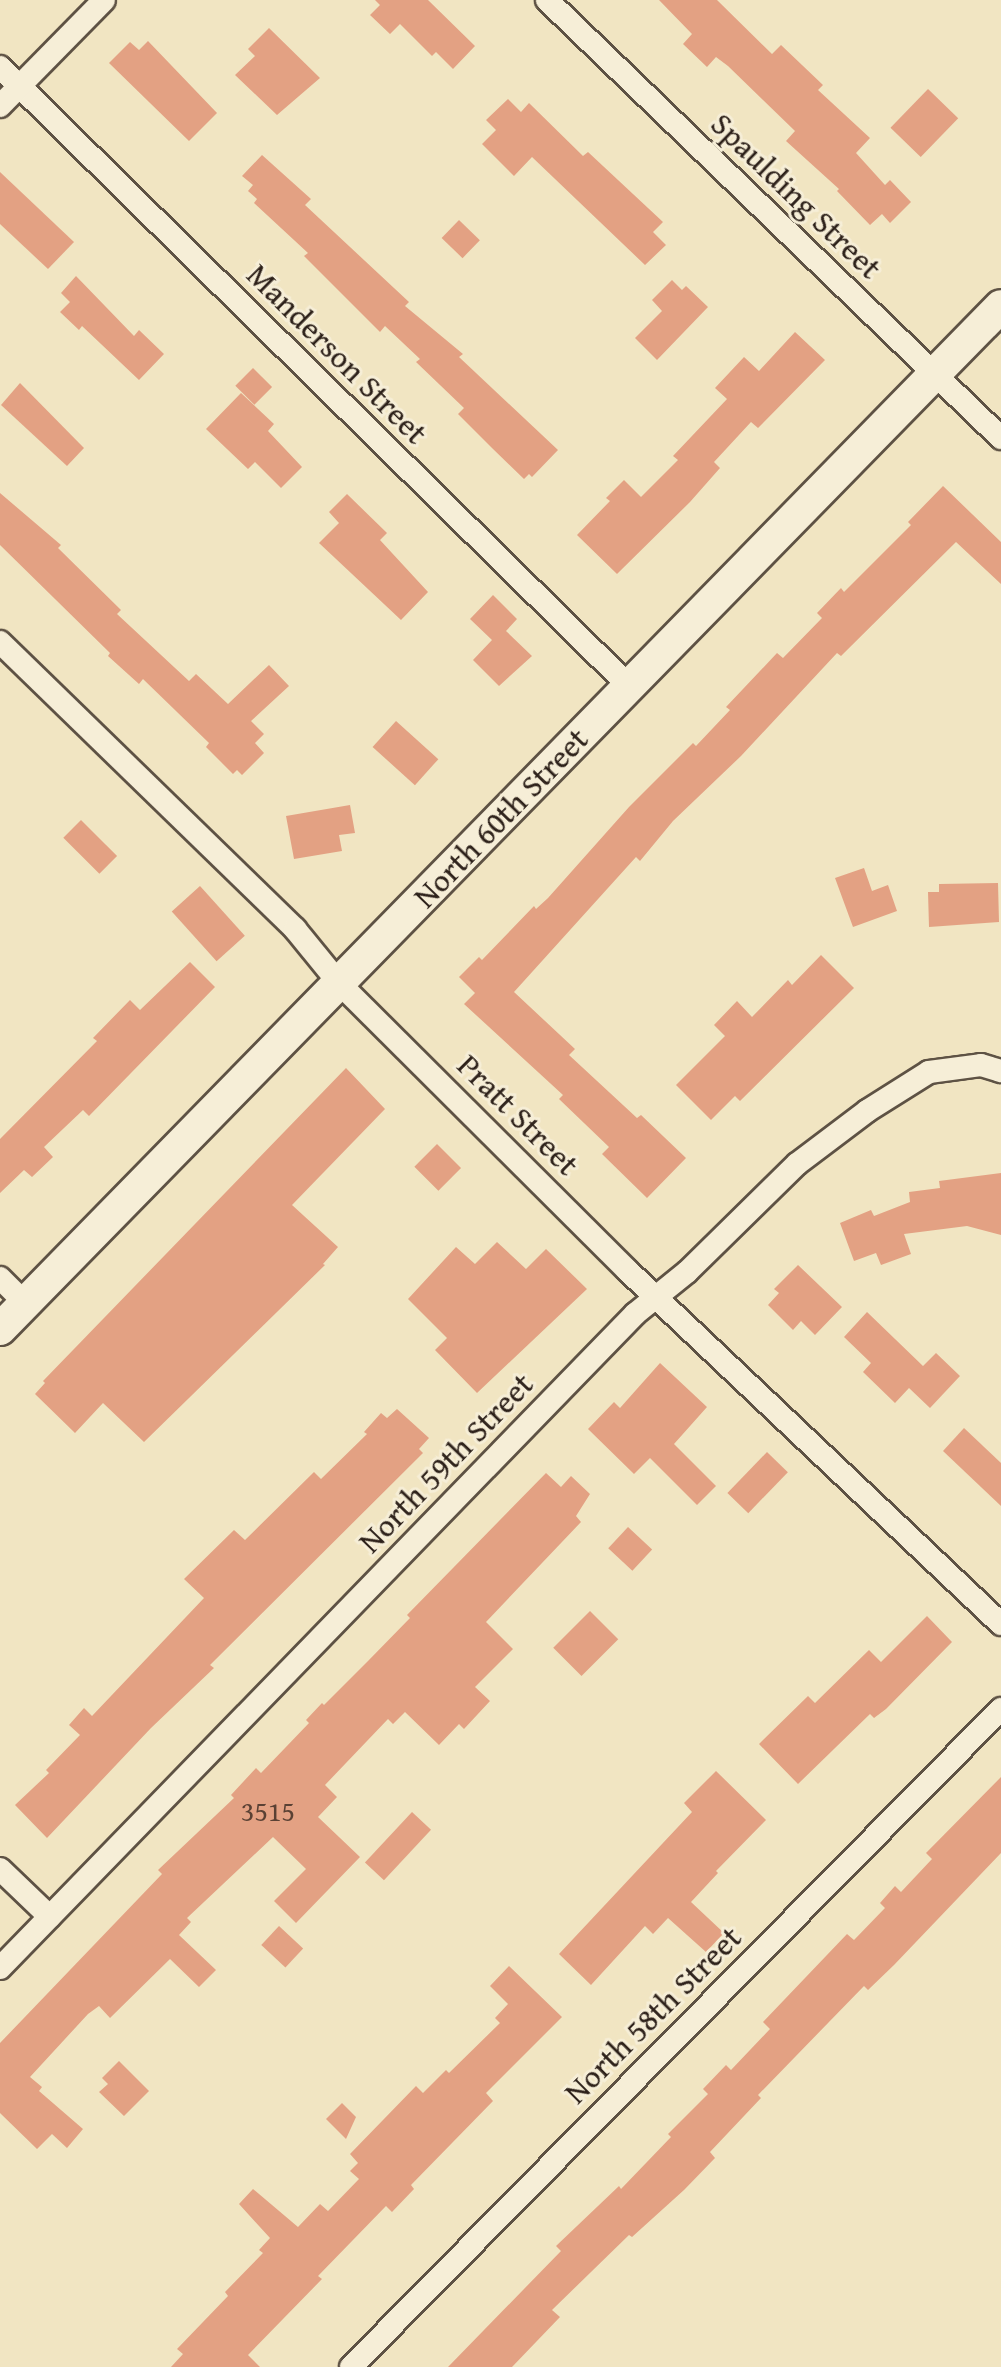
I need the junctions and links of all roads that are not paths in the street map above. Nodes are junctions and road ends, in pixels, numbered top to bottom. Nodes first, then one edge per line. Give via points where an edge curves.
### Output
1 (104, 0) edge
2 (547, 0) edge
3 (0, 67) edge
4 (20, 86) junction
5 (0, 106) edge
6 (1001, 306) edge
7 (934, 374) junction
8 (1001, 438) edge
9 (0, 642) edge
10 (629, 686) junction
11 (339, 983) junction
12 (991, 1068) edge
13 (0, 1278) edge
14 (657, 1296) junction
15 (25, 1303) junction
16 (0, 1329) edge
17 (1001, 1624) edge
18 (1001, 1709) edge
19 (0, 1869) edge
20 (50, 1917) junction
21 (0, 1968) edge
22 (351, 2367) edge

1 - 4 street
2 - 7 street, Spaulding Street
3 - 4 street, Manderson Street
4 - 5 street
4 - 10 street, Manderson Street
6 - 7 main road, North 60th Street
7 - 8 street, Spaulding Street
7 - 10 main road, North 60th Street
9 - 11 street, Pratt Street via 295,929
10 - 11 main road, North 60th Street
11 - 14 street, Pratt Street
11 - 15 main road, North 60th Street
12 - 14 street, North 59th Street via 929,1072 837,1132
13 - 15 street
14 - 17 street, Pratt Street
14 - 20 street, North 59th Street
15 - 16 main road, North 60th Street
18 - 22 street, North 58th Street
19 - 20 street
20 - 21 street, North 59th Street

